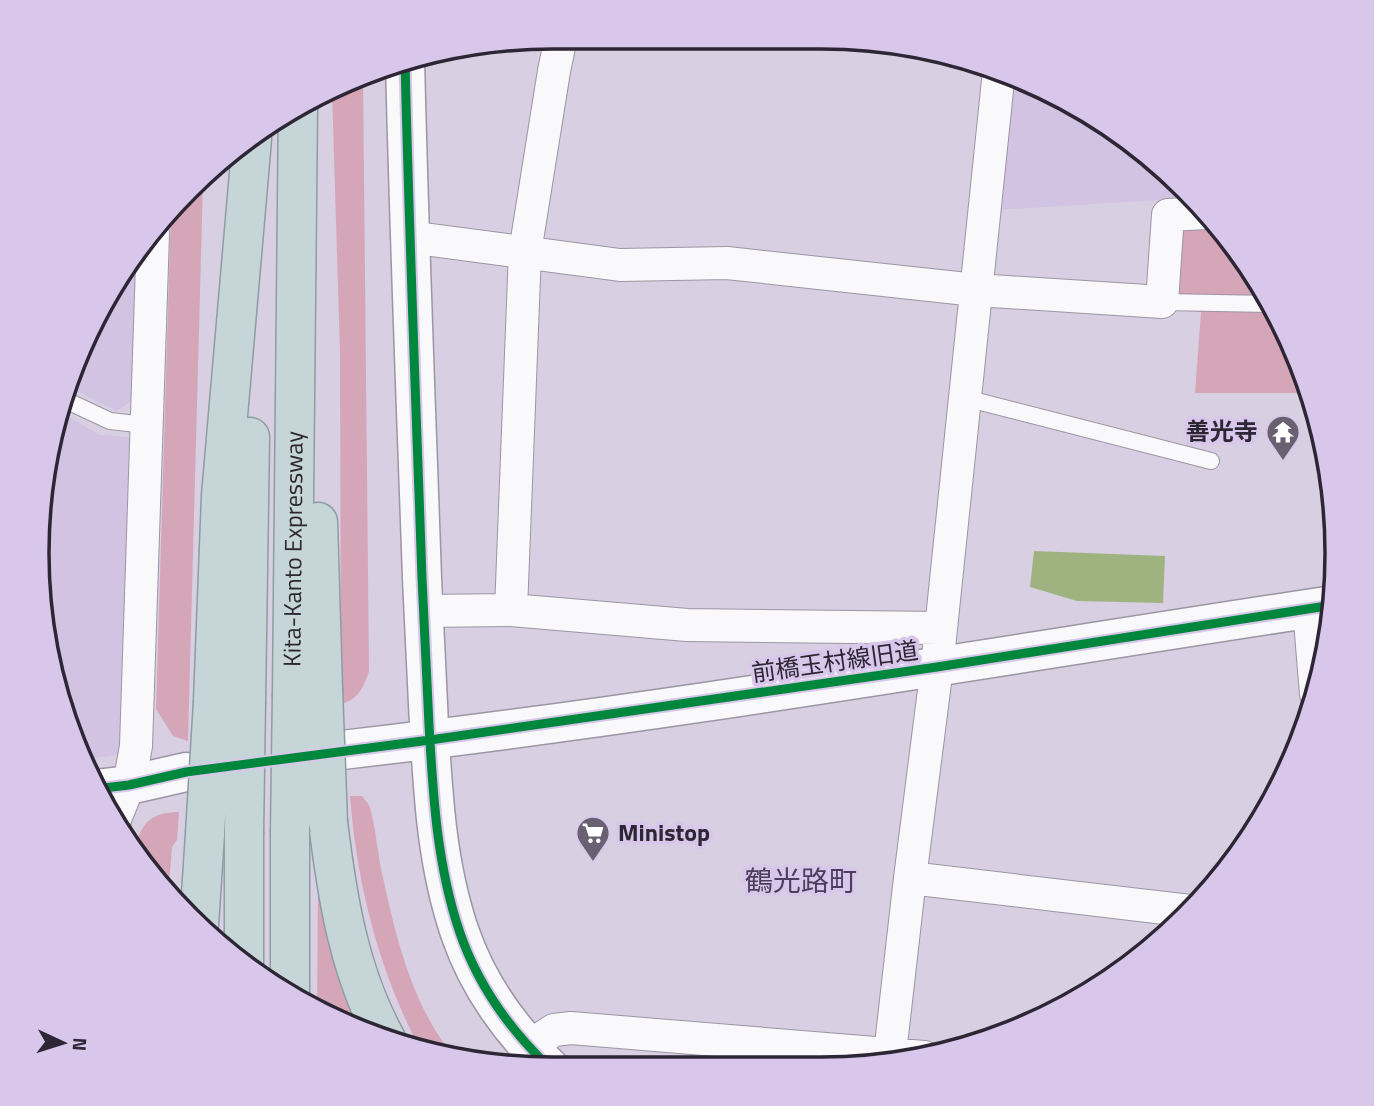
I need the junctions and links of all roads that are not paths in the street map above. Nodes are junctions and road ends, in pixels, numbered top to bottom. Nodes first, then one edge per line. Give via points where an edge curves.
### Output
1 (559, 49) edge
2 (405, 72) edge
3 (998, 81) edge
4 (300, 118) edge
5 (251, 149) edge
6 (1193, 214) edge
7 (409, 237) junction
8 (153, 247) edge
9 (525, 252) junction
10 (976, 290) junction
11 (1162, 302) junction
12 (1259, 304) edge
13 (965, 398) junction
14 (72, 403) edge
15 (146, 425) junction
16 (1211, 461) dead end
17 (1321, 607) edge
18 (511, 610) junction
19 (424, 611) junction
20 (940, 628) junction
21 (937, 667) junction
22 (308, 692) junction
23 (229, 701) junction
24 (430, 740) junction
25 (342, 750) dead end
26 (186, 772) dead end
27 (113, 798) edge
28 (910, 878) junction
29 (1177, 909) edge
30 (200, 912) edge
31 (244, 951) edge
32 (290, 982) edge
33 (381, 1026) edge
34 (891, 1052) edge
35 (861, 1055) edge
36 (538, 1057) edge
37 (540, 1057) edge

1 - 9 street
2 - 7 street
3 - 10 street
4 - 22 highway via 318,497
5 - 23 highway via 221,496
6 - 11 street via 1168,215
7 - 9 street
7 - 19 street
8 - 15 street
9 - 10 street via 620,265 727,263
9 - 18 street
10 - 11 street
10 - 13 street
11 - 12 lane
13 - 16 lane
13 - 20 street
14 - 15 lane via 110,421
15 - 27 street via 135,746
17 - 21 street, 前橋玉村線旧道
18 - 19 street
18 - 20 street via 687,625
19 - 24 street
20 - 21 street
21 - 24 street, 前橋玉村線旧道
21 - 28 street
22 - 32 highway, Kita-Kanto Expressway, bridge via 290,832
22 - 33 highway, bridge via 337,893 349,943
23 - 30 highway, bridge via 205,834
23 - 31 highway, bridge via 244,834
24 - 25 street, 前橋玉村線旧道
24 - 36 street via 439,845 460,933 474,968 509,1024
26 - 27 street
28 - 29 street
28 - 34 street
35 - 37 street via 571,1028 554,1030

